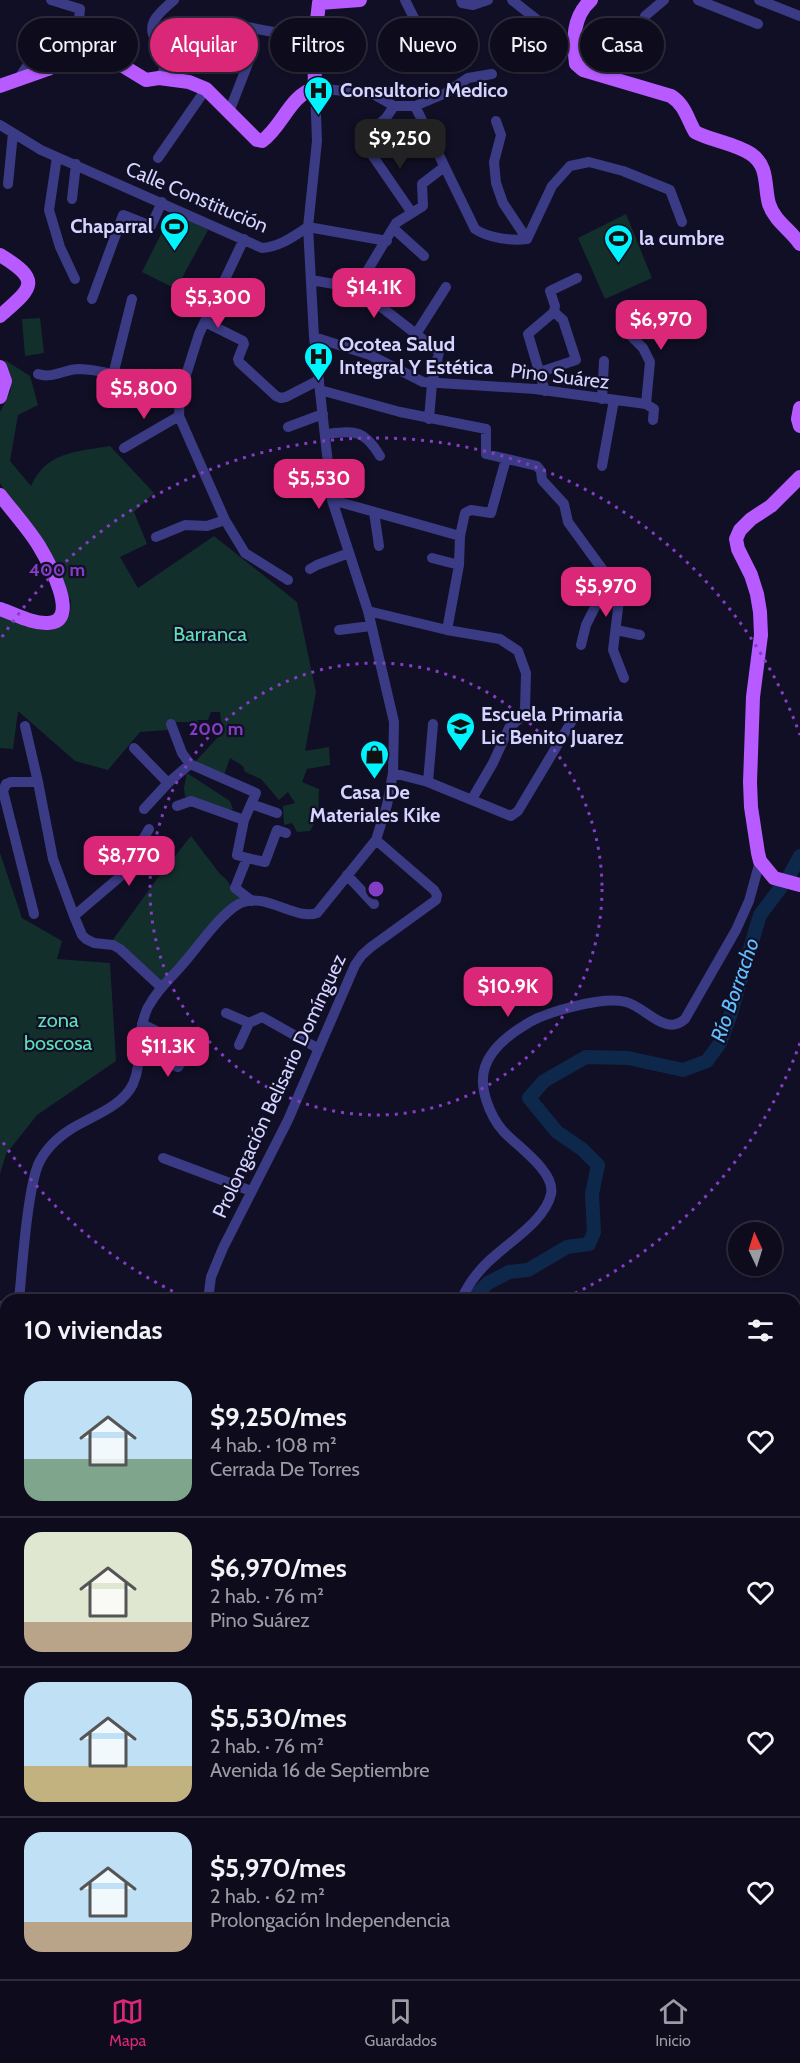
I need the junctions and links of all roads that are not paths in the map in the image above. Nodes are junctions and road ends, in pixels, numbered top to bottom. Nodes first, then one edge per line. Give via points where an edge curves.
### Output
1 (51, 0) edge
2 (174, 0) edge
3 (360, 0) edge
4 (405, 0) edge
5 (461, 0) edge
6 (488, 0) edge
7 (512, 0) edge
8 (664, 0) edge
9 (698, 0) edge
10 (759, 0) edge
11 (319, 2) edge
12 (587, 3) edge
13 (645, 16) dead end
14 (800, 16) edge
15 (317, 18) edge
16 (414, 18) edge
17 (535, 18) edge
18 (758, 24) dead end
19 (245, 72) edge
20 (315, 72) edge
21 (492, 74) dead end
22 (19, 78) junction
23 (159, 78) junction
24 (0, 86) edge
25 (315, 88) junction
26 (206, 89) junction
27 (394, 106) junction
28 (415, 106) junction
29 (229, 112) junction
30 (496, 121) dead end
31 (0, 125) edge
32 (13, 133) junction
33 (57, 156) junction
34 (158, 158) dead end
35 (76, 164) junction
36 (444, 167) junction
37 (8, 184) dead end
38 (72, 199) dead end
39 (162, 202) junction
40 (412, 213) junction
41 (682, 222) dead end
42 (308, 227) junction
43 (393, 228) junction
44 (244, 239) junction
45 (527, 239) junction
46 (387, 241) junction
47 (800, 244) edge
48 (0, 255) edge
49 (424, 256) dead end
50 (577, 278) dead end
51 (75, 279) dead end
52 (311, 280) junction
53 (446, 287) dead end
54 (357, 288) junction
55 (92, 299) dead end
56 (132, 299) dead end
57 (622, 308) dead end
58 (554, 312) junction
59 (0, 316) edge
60 (206, 322) junction
61 (416, 334) junction
62 (314, 337) junction
63 (604, 361) dead end
64 (0, 366) edge
65 (540, 372) junction
66 (38, 374) dead end
67 (113, 375) junction
68 (432, 383) junction
69 (319, 385) junction
70 (545, 391) junction
71 (180, 394) junction
72 (0, 397) edge
73 (602, 399) junction
74 (614, 400) junction
75 (646, 404) junction
76 (800, 408) edge
77 (323, 414) junction
78 (179, 416) junction
79 (429, 419) junction
80 (653, 420) dead end
81 (800, 426) edge
82 (288, 427) dead end
83 (326, 434) junction
84 (124, 448) dead end
85 (380, 456) dead end
86 (506, 459) junction
87 (602, 466) dead end
88 (800, 477) edge
89 (0, 495) edge
90 (332, 501) junction
91 (374, 512) junction
92 (225, 520) junction
93 (460, 536) junction
94 (156, 537) dead end
95 (379, 546) dead end
96 (349, 553) junction
97 (432, 558) dead end
98 (459, 565) junction
99 (310, 570) dead end
100 (608, 577) junction
101 (288, 580) dead end
102 (642, 594) dead end
103 (0, 609) edge
104 (368, 611) junction
105 (371, 626) junction
106 (339, 630) dead end
107 (447, 630) junction
108 (616, 630) junction
109 (640, 635) dead end
110 (581, 645) dead end
111 (624, 678) dead end
112 (576, 714) dead end
113 (171, 724) dead end
114 (434, 724) dead end
115 (25, 726) dead end
116 (134, 748) dead end
117 (190, 764) junction
118 (393, 773) junction
119 (38, 782) junction
120 (429, 782) junction
121 (168, 783) junction
122 (472, 799) junction
123 (251, 804) junction
124 (177, 806) dead end
125 (144, 809) dead end
126 (277, 813) dead end
127 (244, 820) junction
128 (149, 828) dead end
129 (286, 833) dead end
130 (376, 840) junction
131 (247, 858) junction
132 (760, 861) junction
133 (347, 875) junction
134 (800, 885) edge
135 (252, 901) junction
136 (374, 904) dead end
137 (34, 914) dead end
138 (74, 916) junction
139 (161, 987) junction
140 (226, 1013) dead end
141 (249, 1023) junction
142 (142, 1024) junction
143 (171, 1038) dead end
144 (239, 1045) dead end
145 (318, 1049) junction
146 (139, 1052) junction
147 (186, 1056) dead end
148 (163, 1158) dead end
149 (251, 1191) junction
150 (20, 1294) edge
151 (209, 1294) edge
152 (464, 1294) edge

1 - 22 street via 80,9 79,19 31,60
2 - 23 street via 152,27 165,58 166,67
3 - 11 main road
4 - 16 street
5 - 6 street via 473,5
7 - 17 street
8 - 13 street
9 - 18 street
10 - 14 street
11 - 15 main road
12 - 47 main road via 574,33 576,64 594,74 671,96 685,110 695,132 753,155 765,171 769,204 775,216
19 - 29 street
20 - 25 main road
21 - 28 street via 468,78
22 - 23 main road via 88,50 114,59 146,80
22 - 24 main road
23 - 26 main road
25 - 27 street via 373,94
25 - 29 main road via 297,98 262,141
25 - 42 street via 317,141
26 - 29 main road
26 - 34 street
27 - 28 street
27 - 40 street via 366,138 370,152
28 - 36 street
30 - 45 street via 501,135 494,162 496,183 503,203
31 - 32 street, Calle Constitución
32 - 33 street, Calle Constitución
32 - 37 street
33 - 35 street, Calle Constitución
33 - 51 street via 50,210 60,247
35 - 38 street
35 - 39 street, Calle Constitución
36 - 40 street via 422,184 423,206
36 - 45 street via 475,229 483,234
39 - 44 street, Calle Constitución
39 - 55 street via 151,226 123,215
40 - 43 street
41 - 45 street via 670,190 589,162 570,166 552,186
42 - 44 street, Calle Constitución via 272,248 262,248
42 - 46 street
42 - 52 street
43 - 46 street
43 - 49 street
44 - 60 street
46 - 54 street
48 - 59 main road via 20,267 29,286 26,294
50 - 58 street via 550,291
52 - 54 street
52 - 62 street
53 - 61 street
54 - 61 street
56 - 67 street
57 - 75 street via 632,337 650,362
58 - 65 street via 528,334
58 - 65 street via 563,320 576,360
60 - 69 street via 243,341 239,362 276,396 286,397
60 - 71 street
61 - 68 street via 439,352
62 - 68 street, Pino Suárez via 370,355
62 - 69 street
63 - 73 street
64 - 72 main road via 5,381
65 - 70 street
66 - 67 street via 79,369
67 - 71 street
68 - 70 street, Pino Suárez
68 - 79 street
69 - 77 street
69 - 79 street
70 - 73 street, Pino Suárez
71 - 78 street
73 - 74 street, Pino Suárez
74 - 75 street, Pino Suárez
74 - 87 street
75 - 80 street via 654,409
76 - 81 main road
77 - 82 street
77 - 83 street
78 - 84 street
78 - 92 street
79 - 86 street via 486,429 486,454
83 - 85 street via 359,433 371,441
83 - 90 street
86 - 93 street via 493,511 467,511
86 - 100 street via 537,466 542,480 564,504 568,522
88 - 132 main road via 771,506 751,519 736,539 751,575 760,612 750,782
89 - 103 main road via 40,547 64,608 60,620 49,624
90 - 91 street
90 - 96 street
91 - 93 street
91 - 95 street
92 - 94 street via 207,526 185,525
92 - 101 street via 244,553
93 - 98 street
96 - 99 street
96 - 104 street
97 - 98 street
98 - 107 street
100 - 102 street
100 - 108 street via 619,600
100 - 110 street via 600,584
104 - 105 street
104 - 107 street
105 - 106 street
105 - 118 street via 394,722
107 - 122 street via 509,643 518,651 526,673 525,709 509,728
108 - 109 street
108 - 111 street via 613,650
112 - 122 street via 518,811 511,816
113 - 117 street
114 - 120 street
115 - 119 street
116 - 121 street
117 - 121 street
117 - 123 street via 256,793
118 - 120 street
118 - 130 street
119 - 137 street via 10,782 3,791
119 - 138 street via 53,859
120 - 122 street
121 - 125 street
123 - 126 street
123 - 127 street
124 - 127 street via 191,801
127 - 131 street via 237,855
128 - 138 street via 122,875
129 - 131 street via 277,830 265,862
130 - 133 street
130 - 145 street, Prolongación Belisario Domínguez via 434,890 436,900 362,955
131 - 135 street via 235,888
132 - 134 main road via 774,878
132 - 152 street via 736,930 679,1024 664,1024 625,1001 609,1000 530,1021 500,1045 485,1067 483,1086 489,1107 501,1129 545,1172 551,1182 551,1194 536,1219 473,1278
133 - 135 street via 321,909 311,915
133 - 136 street
135 - 139 street via 231,910
138 - 139 street via 86,939 120,949
139 - 142 street
140 - 141 street
141 - 144 street
141 - 145 street via 268,1019
142 - 143 street
142 - 146 street
145 - 149 street, Prolongación Belisario Domínguez via 288,1120
146 - 147 street via 178,1067
146 - 150 street via 138,1070 125,1095 56,1140 37,1166
148 - 149 street
149 - 151 street, Prolongación Belisario Domínguez via 211,1277

